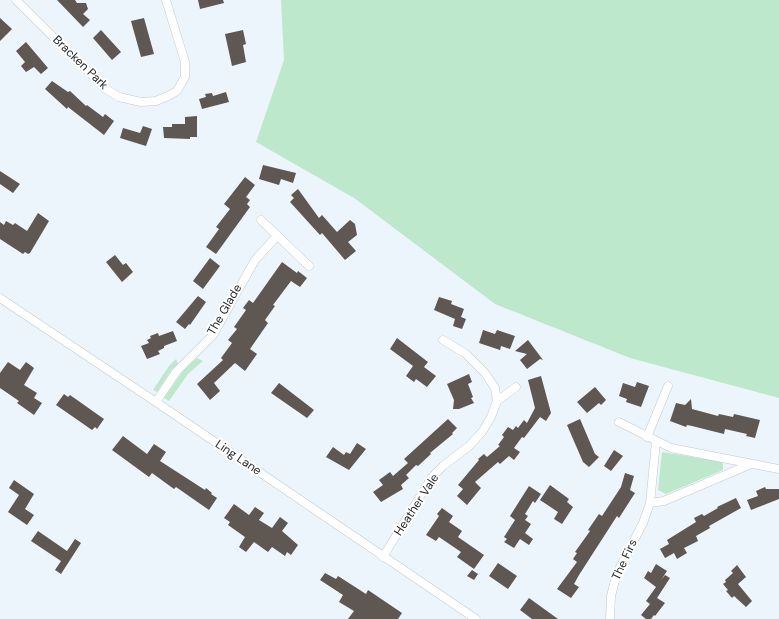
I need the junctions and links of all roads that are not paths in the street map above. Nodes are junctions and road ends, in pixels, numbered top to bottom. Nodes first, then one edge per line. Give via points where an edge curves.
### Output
1 (16, 0) edge
2 (166, 0) edge
3 (261, 220) dead end
4 (277, 236) junction
5 (309, 266) dead end
6 (0, 298) edge
7 (443, 340) dead end
8 (668, 386) dead end
9 (516, 388) dead end
10 (497, 401) junction
11 (156, 402) junction
12 (619, 422) dead end
13 (647, 437) junction
14 (656, 442) junction
15 (751, 464) junction
16 (779, 469) edge
17 (650, 503) junction
18 (383, 557) junction
19 (476, 619) edge
20 (610, 619) edge

1 - 2 street, Bracken Park via 106,89 118,97 141,102 156,101 170,95 177,91 185,78 185,62
3 - 4 street
4 - 5 street
4 - 11 street, The Glade via 255,260 213,335 176,372
6 - 11 street, Ling Lane
7 - 10 street via 466,354 485,373 495,388
8 - 13 street
9 - 10 street
10 - 18 street, Heather Vale via 482,432 432,478
11 - 18 street, Ling Lane
12 - 13 street
13 - 14 street
14 - 15 street via 671,448
14 - 17 street, The Firs
15 - 16 street
15 - 17 street via 664,501
17 - 20 street, The Firs via 643,523 617,573 611,596
18 - 19 street, Ling Lane

